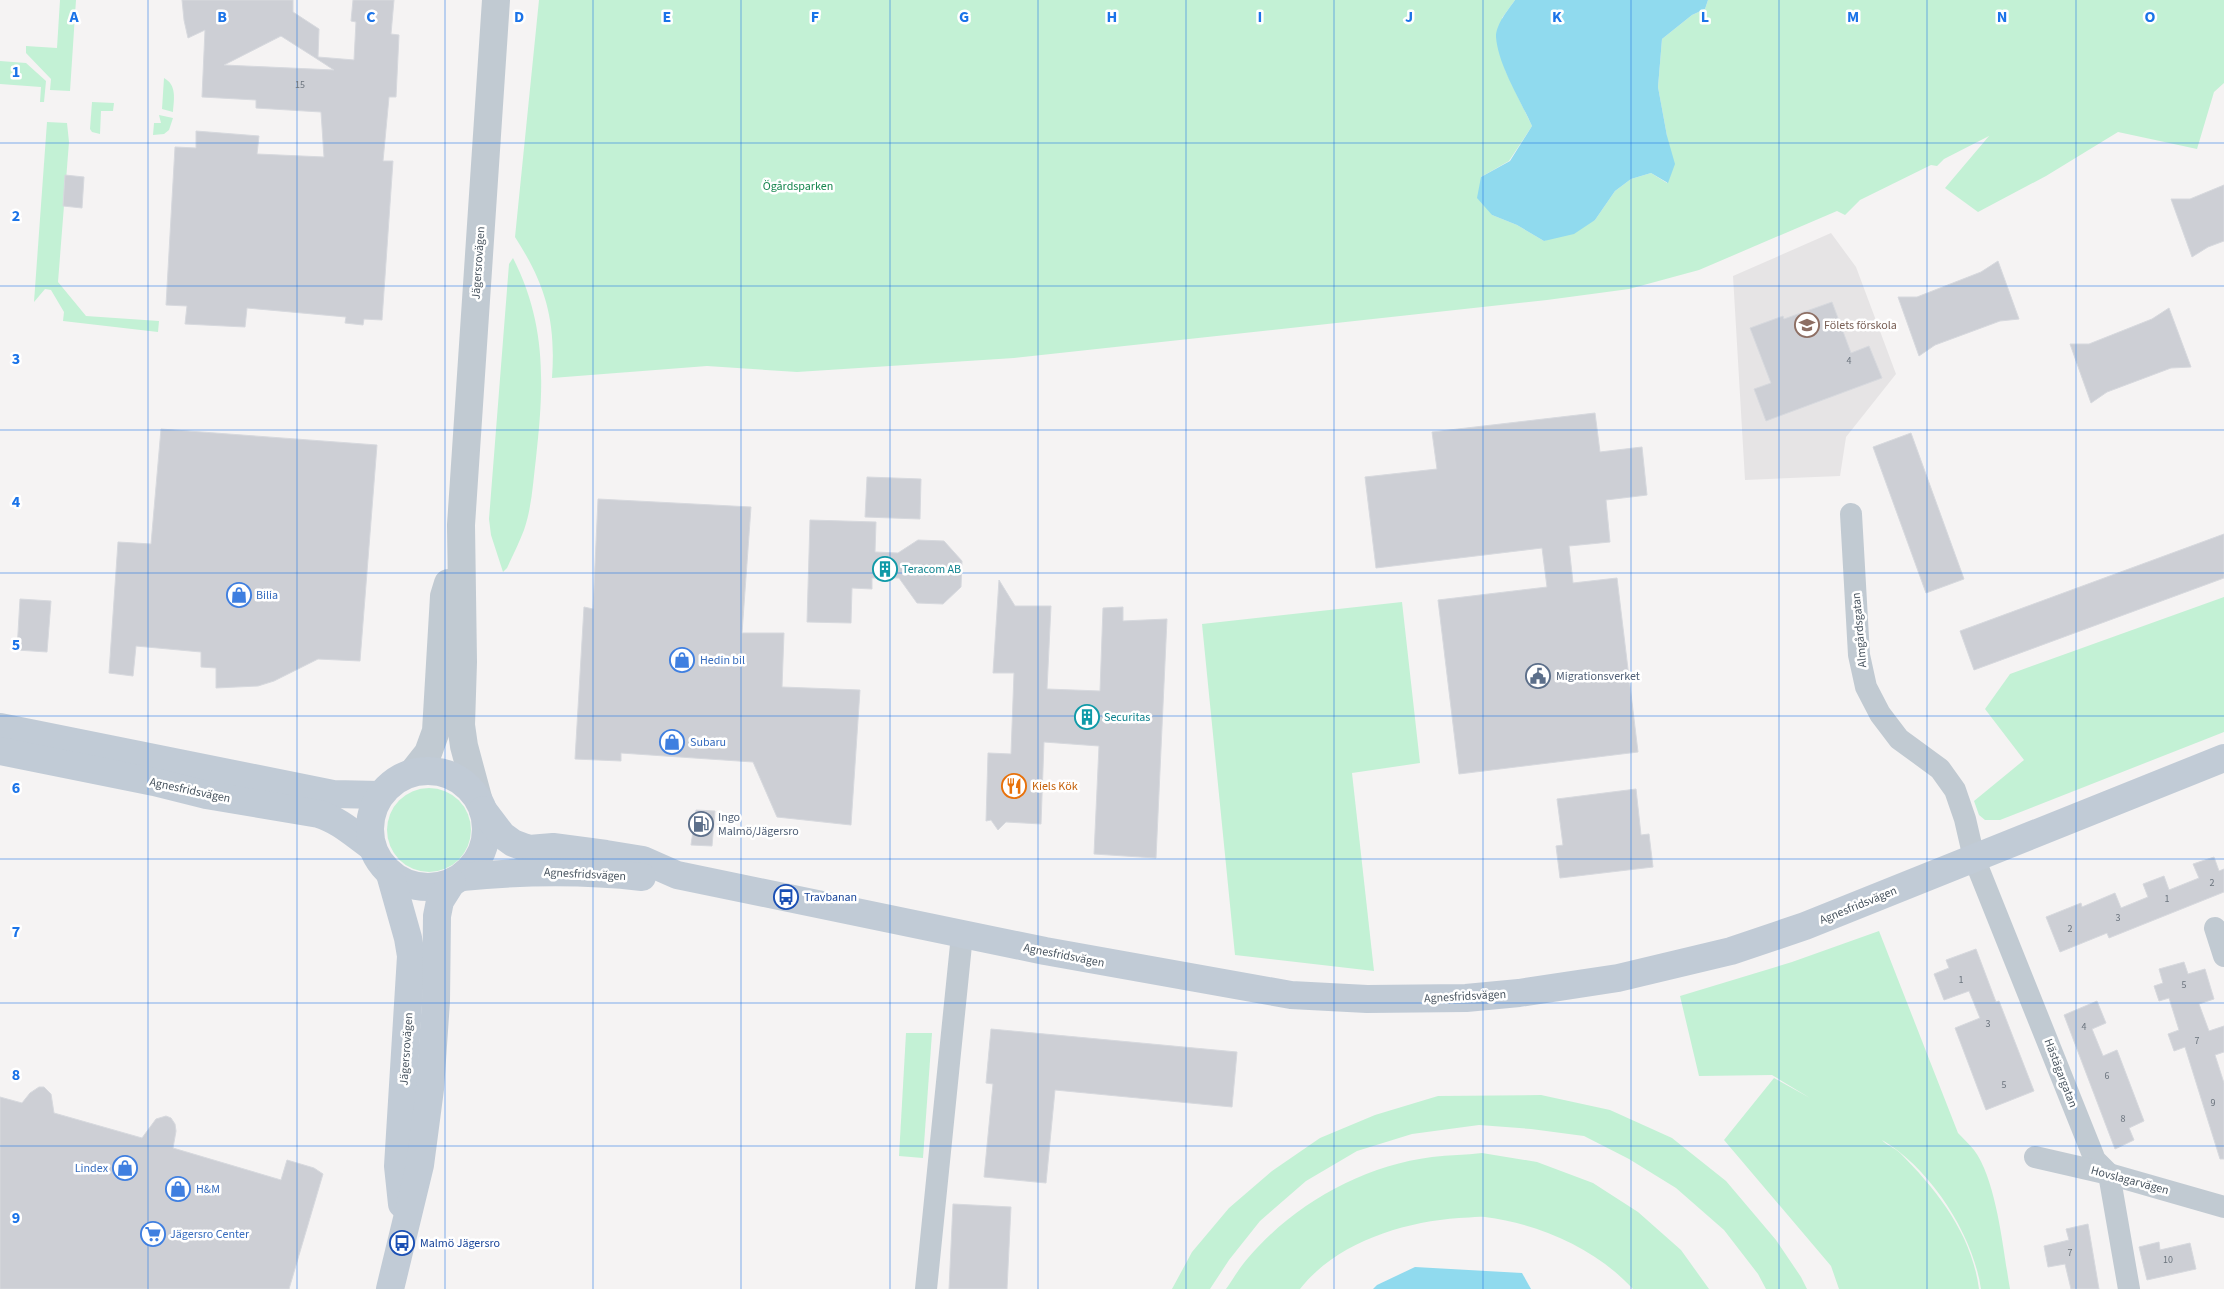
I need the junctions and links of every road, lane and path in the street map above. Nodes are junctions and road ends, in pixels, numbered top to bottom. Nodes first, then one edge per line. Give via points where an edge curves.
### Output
1 (496, 0) edge
2 (1851, 514) dead end
3 (461, 525) junction
4 (0, 727) edge
5 (0, 751) edge
6 (2224, 758) edge
7 (414, 772) junction
8 (380, 795) junction
9 (480, 804) junction
10 (372, 847) junction
11 (1974, 858) junction
12 (390, 874) junction
13 (677, 875) junction
14 (457, 880) junction
15 (2215, 928) dead end
16 (962, 935) junction
17 (2224, 956) edge
18 (2035, 1157) dead end
19 (2109, 1174) junction
20 (2224, 1207) edge
21 (404, 1226) junction
22 (390, 1289) edge
23 (926, 1289) edge
24 (2129, 1289) edge

1 - 3 street, Jägersrovägen
2 - 11 street, Almgårdsgatan via 1859,655 1866,687 1880,714 1899,739 1940,769 1955,790
3 - 7 street, Jägersrovägen via 444,596 436,730 428,753
3 - 9 street, Jägersrovägen via 461,724
4 - 8 main road, Agnesfridsvägen via 332,794
5 - 10 main road, Agnesfridsvägen via 206,795 319,814 343,825
6 - 11 main road, Agnesfridsvägen
7 - 8 main road via 389,785
7 - 9 main road via 426,770 450,775 465,784
8 - 10 main road via 369,826
9 - 13 main road, Agnesfridsvägen via 502,835 529,849 553,847 643,860
9 - 14 main road via 486,824 481,854
10 - 12 main road
11 - 16 main road, Agnesfridsvägen via 1805,926 1731,951 1618,978 1466,998 1367,999 1291,995
11 - 19 street, Hästägargatan via 2095,1160
12 - 14 main road via 404,883 420,887 436,887
12 - 21 main road, Jägersrovägen via 410,956 398,1166
13 - 14 main road, Agnesfridsvägen via 644,878 573,871 514,872
13 - 16 main road, Agnesfridsvägen
14 - 21 main road, Jägersrovägen via 440,901 437,916 430,1089 420,1165
15 - 17 street
16 - 23 street
18 - 19 street, Hovslagarvägen
19 - 20 street, Hovslagarvägen
19 - 24 street
21 - 22 main road, Jägersrovägen

